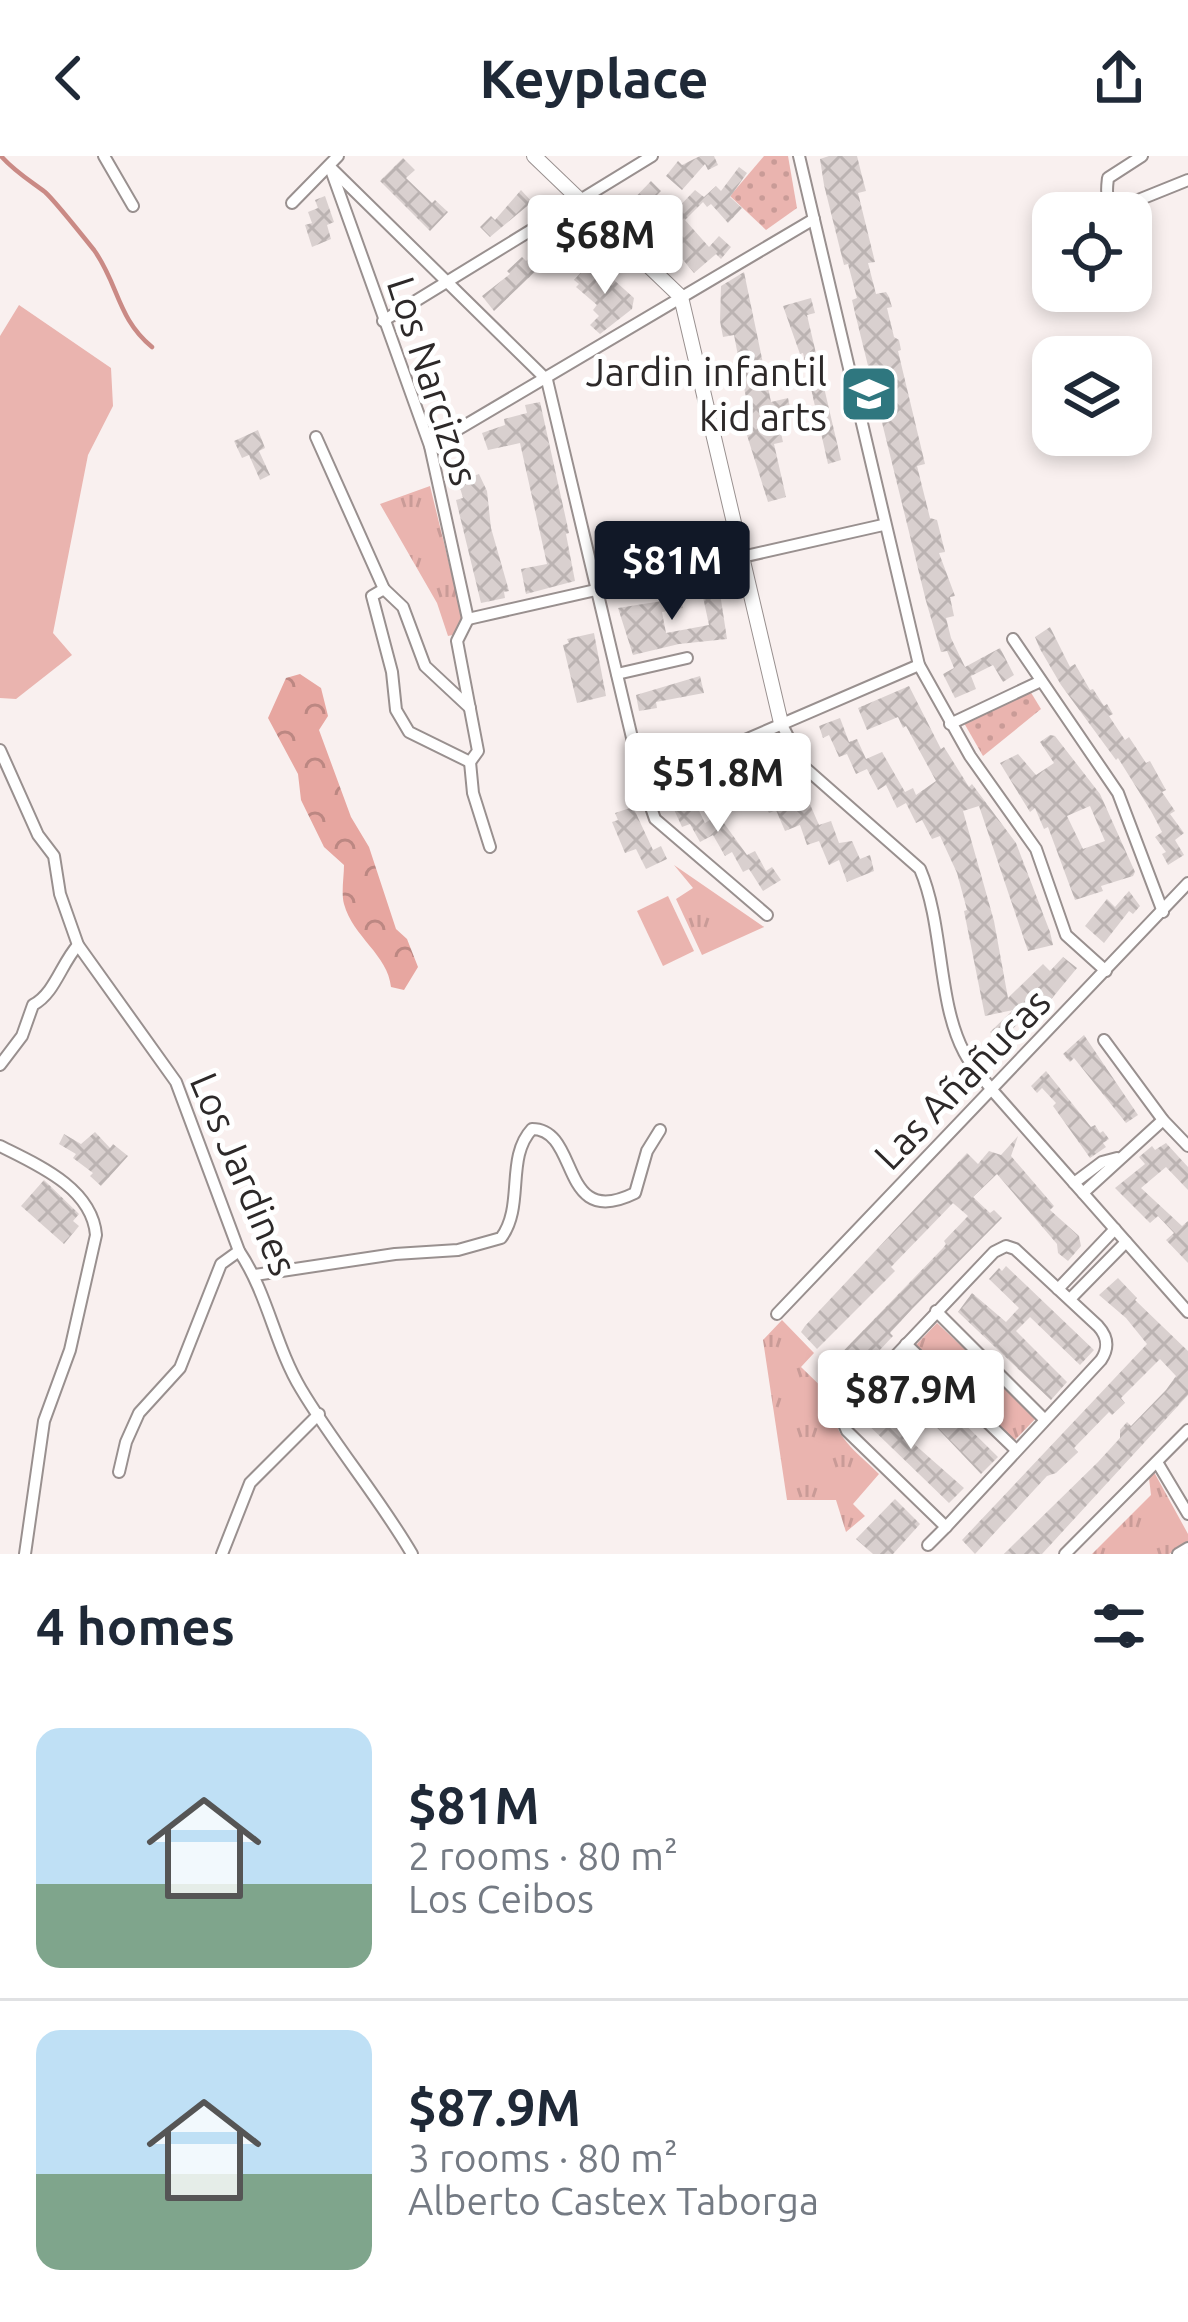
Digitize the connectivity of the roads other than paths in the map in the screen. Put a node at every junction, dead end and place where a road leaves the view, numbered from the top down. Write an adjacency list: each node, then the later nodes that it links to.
1 (104, 156): 10 (street)
2 (534, 156): 8 (street)
3 (652, 156): 8 (street)
4 (799, 156): 11 (street)
5 (1142, 156): 7 (street)
6 (334, 161): 9 (street); 12 (street); 14 (street, Los Narcizos)
7 (1188, 180)
8 (580, 200): 12 (street); 13 (street)
9 (292, 203)
10 (134, 206)
11 (814, 219): 13 (street); 18 (street)
12 (447, 281): 14 (street); 15 (street)
13 (681, 298): 15 (street); 19 (street)
14 (383, 321): 17 (street, Los Narcizos)
15 (547, 380): 17 (street); 21 (street)
16 (316, 437): 20 (street)
17 (430, 446): 22 (street, Los Narcizos)
18 (884, 525): 19 (street); 25 (street)
19 (743, 557): 21 (street); 29 (street)
20 (384, 589): 28 (street); 32 (street)
21 (596, 590): 22 (street); 26 (street)
22 (469, 619): 28 (street, Los Narcizos)
23 (1013, 638): 27 (street)
24 (687, 658): 26 (street)
25 (919, 665): 29 (street); 30 (street)
26 (617, 674): 33 (street)
27 (1041, 680): 30 (street); 36 (street)
28 (470, 708): 32 (street, Los Narcizos)
29 (781, 723): 33 (street); 42 (street)
30 (950, 724): 39 (street)
31 (0, 750): 38 (street, Los Jardines)
32 (470, 762): 34 (street, Los Narcizos)
33 (643, 784): 37 (street)
34 (490, 848)
35 (1188, 883): 36 (street, Las Añañucas)
36 (1162, 912): 39 (street, Las Añañucas)
37 (767, 915)
38 (77, 945): 41 (street); 50 (street, Los Jardines)
39 (1106, 971): 42 (street, Las Añañucas)
40 (1104, 1040): 43 (street)
41 (0, 1065)
42 (992, 1090): 47 (street); 56 (street, Las Añañucas)
43 (1162, 1120): 46 (street); 47 (street)
44 (660, 1130): 51 (street)
45 (0, 1146): 68 (street)
46 (1188, 1146)
47 (1079, 1188): 48 (street)
48 (1115, 1229): 49 (street); 52 (street)
49 (1126, 1242): 53 (street); 55 (street)
50 (239, 1251): 51 (street, Los Jardines); 63 (street)
51 (256, 1276): 58 (street, Los Jardines)
52 (1058, 1289): 53 (street); 54 (street)
53 (1070, 1299): 59 (street)
54 (936, 1311): 57 (street); 59 (street)
55 (1188, 1312)
56 (777, 1314)
57 (906, 1344): 61 (street); 65 (street)
58 (319, 1414): 69 (street); 70 (street, Los Jardines)
59 (1044, 1419): 61 (street)
60 (1185, 1436): 62 (street)
61 (1016, 1450): 65 (street)
62 (1157, 1462): 64 (street); 71 (street)
63 (118, 1472)
64 (1188, 1514)
65 (946, 1527): 66 (street)
66 (928, 1545)
67 (1188, 1548): 72 (street)
68 (25, 1554)
69 (222, 1554)
70 (412, 1554)
71 (1065, 1554)
72 (1178, 1554)

